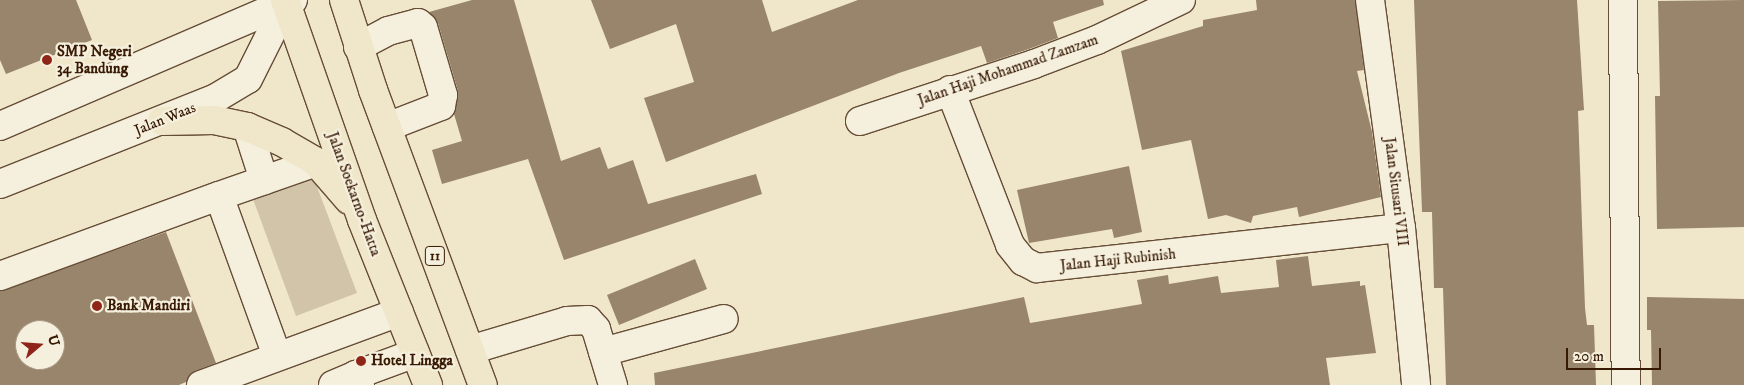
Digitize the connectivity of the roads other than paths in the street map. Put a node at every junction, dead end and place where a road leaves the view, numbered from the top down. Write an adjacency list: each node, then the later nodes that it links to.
1 (344, 0): 6 (highway, 11)
2 (1181, 0): 7 (street, Jalan Haji Mohammad Zamzam)
3 (1370, 0): 18 (street, Jalan Situsari VIII)
4 (1622, 0): 32 (street)
5 (288, 1): 8 (street, Jalan Waas); 10 (street); 17 (highway, Jalan Soekarno-Hatta)
6 (358, 47): 11 (highway, 11); 11 (street)
7 (950, 90): 9 (street, Jalan Haji Mohammad Zamzam); 18 (street, Jalan Haji Rubinish)
8 (162, 121): 12 (highway); 15 (street, Jalan Waas)
9 (860, 121)
10 (0, 126)
11 (387, 126): 22 (highway, 11)
12 (246, 127): 13 (highway); 14 (street)
13 (316, 162): 14 (street); 17 (highway)
14 (264, 180): 16 (street)
15 (0, 184)
16 (219, 196): 19 (street); 25 (street)
17 (362, 220): 20 (highway, Jalan Soekarno-Hatta)
18 (1401, 228): 31 (street, Jalan Situsari VIII)
19 (0, 276)
20 (398, 312): 24 (highway, Jalan Soekarno-Hatta); 25 (street)
21 (724, 319): 23 (street)
22 (470, 350): 23 (street); 29 (highway, 11)
23 (603, 352): 30 (street)
24 (415, 353): 26 (street); 28 (highway, Jalan Soekarno-Hatta)
25 (277, 356): 27 (street)
26 (349, 382)
27 (201, 385)
28 (428, 385)
29 (483, 385)
30 (613, 385)
31 (1416, 385)
32 (1626, 385)

